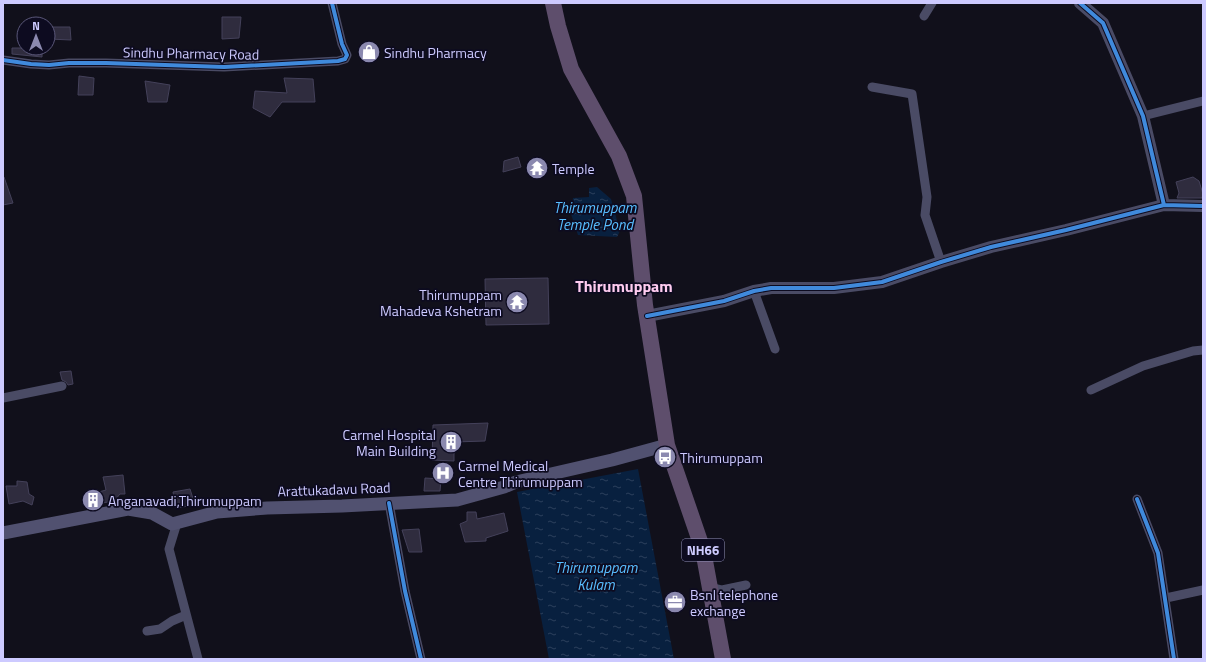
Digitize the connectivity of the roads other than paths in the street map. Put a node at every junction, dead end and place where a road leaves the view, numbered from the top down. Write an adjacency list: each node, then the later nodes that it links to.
1 (332, 3): 6 (street, Sindhu Pharmacy Road)
2 (552, 3): 14 (highway, NH66)
3 (932, 3): 5 (street)
4 (1080, 3): 9 (street)
5 (924, 16)
6 (3, 60)
7 (872, 87): 12 (street)
8 (1203, 101): 9 (street)
9 (1143, 116): 10 (street)
10 (1164, 205): 11 (street); 12 (street)
11 (1203, 206)
12 (941, 262): 13 (street)
13 (754, 291): 14 (street); 15 (street)
14 (647, 316): 20 (highway, NH66)
15 (775, 349)
16 (1203, 350): 18 (street)
17 (62, 386): 19 (street)
18 (1091, 390)
19 (3, 398)
20 (667, 445): 22 (main road, Arattukadavu Road); 26 (highway, NH66)
21 (1137, 499): 28 (street)
22 (390, 503): 23 (main road, Arattukadavu Road); 32 (street)
23 (177, 523): 24 (main road); 29 (street)
24 (3, 533)
25 (746, 585): 26 (street)
26 (710, 587): 33 (highway, NH66)
27 (1203, 590): 28 (street)
28 (1166, 598): 34 (street)
29 (186, 615): 30 (street); 31 (street)
30 (147, 631)
31 (198, 659)
32 (421, 659)
33 (723, 659)
34 (1174, 659)

